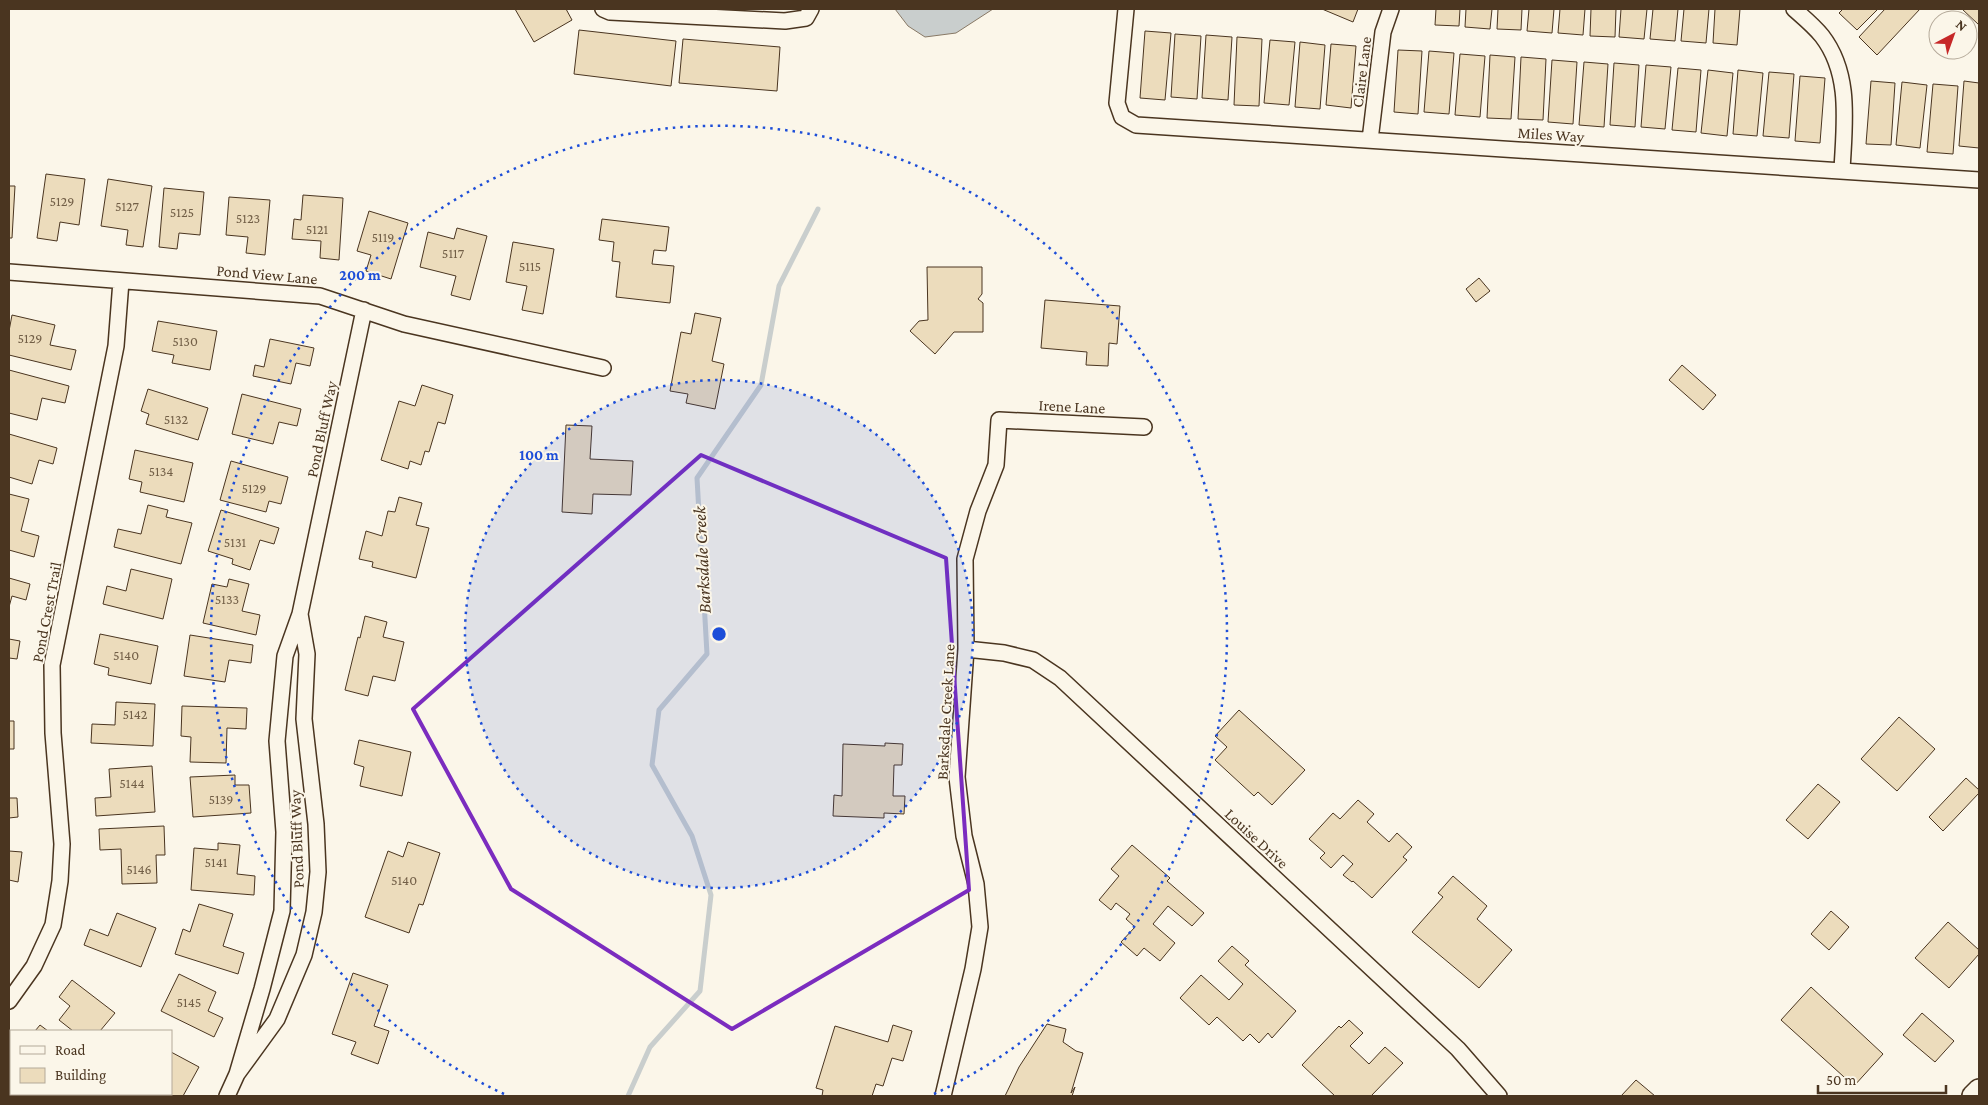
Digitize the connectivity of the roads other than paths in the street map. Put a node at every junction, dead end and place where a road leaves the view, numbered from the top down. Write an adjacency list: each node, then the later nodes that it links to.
1 (604, 9): 5 (street)
2 (1126, 9): 6 (street, Miles Way)
3 (1391, 9): 6 (street, Claire Lane)
4 (1794, 9): 7 (street)
5 (808, 13)
6 (1370, 140): 7 (street, Miles Way)
7 (1842, 171): 8 (street, Miles Way)
8 (1979, 180)
9 (9, 272): 10 (street, Pond View Lane)
10 (121, 281): 11 (street, Pond View Lane); 17 (street, Pond Crest Trail)
11 (364, 310): 12 (street, Pond View Lane); 15 (street, Pond Bluff Way)
12 (604, 368)
13 (999, 420): 14 (street, Irene Lane); 16 (street, Barksdale Creek Lane)
14 (1144, 427)
15 (300, 614): 18 (street, Pond Bluff Way); 18 (street, Pond Bluff Way)
16 (966, 649): 21 (street, Barksdale Creek Lane); 22 (street, Louise Drive)
17 (9, 1002)
18 (237, 1074): 20 (street, Pond Bluff Way)
19 (1979, 1090): 23 (street)
20 (227, 1096)
21 (943, 1096)
22 (1499, 1096)
23 (1973, 1096)

